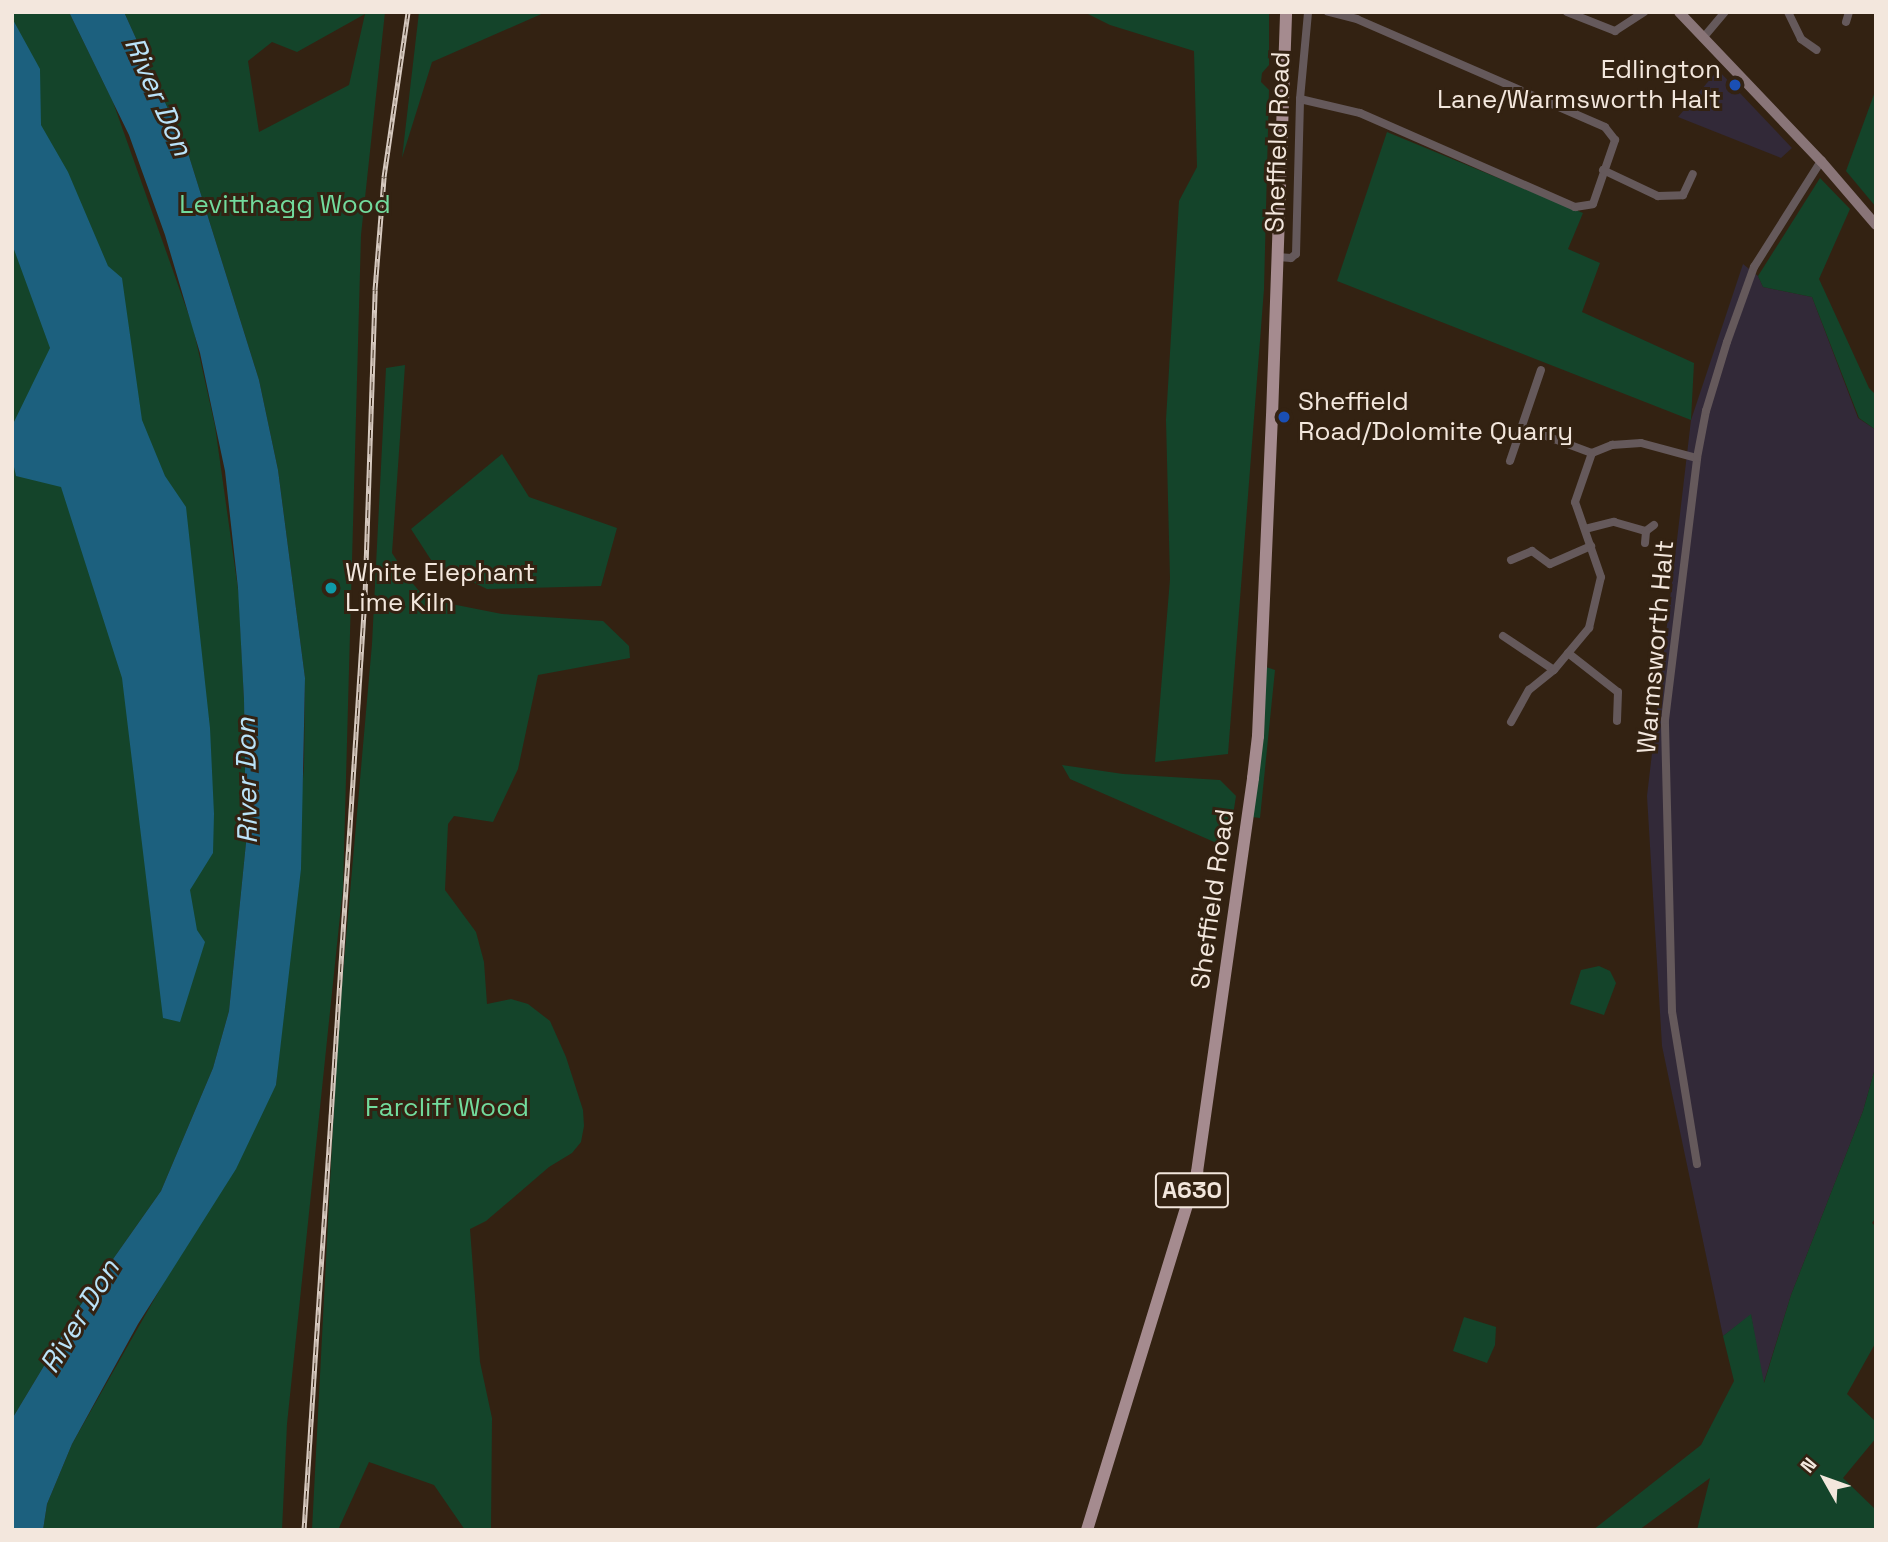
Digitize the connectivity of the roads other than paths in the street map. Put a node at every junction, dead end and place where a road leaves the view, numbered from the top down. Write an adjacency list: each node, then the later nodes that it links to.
1 (1286, 12): 16 (main road, Sheffield Road / A630)
2 (1308, 12): 11 (street, Sheffield Road)
3 (1328, 12): 13 (street)
4 (1567, 12): 5 (street)
5 (1644, 12)
6 (1679, 12): 9 (main road)
7 (1725, 12): 9 (street)
8 (1788, 12): 10 (street)
9 (1703, 38): 12 (main road)
10 (1817, 50)
11 (1300, 99): 13 (street); 16 (street, Sheffield Road)
12 (1821, 161): 15 (main road); 20 (street, Warmsworth Halt)
13 (1603, 170): 14 (street)
14 (1693, 174)
15 (1876, 225)
16 (1278, 257): 34 (main road, Sheffield Road / A630)
17 (1541, 370): 18 (street)
18 (1521, 427): 19 (street); 21 (street)
19 (1592, 453): 20 (street); 23 (street)
20 (1698, 458): 33 (street, Warmsworth Halt)
21 (1510, 461)
22 (1654, 525): 24 (street)
23 (1585, 529): 24 (street); 26 (street)
24 (1646, 531): 25 (street)
25 (1644, 544)
26 (1591, 546): 27 (street); 29 (street)
27 (1511, 560)
28 (1503, 636): 30 (street)
29 (1568, 653): 30 (street); 31 (street)
30 (1554, 670): 32 (street)
31 (1617, 721)
32 (1511, 722)
33 (1697, 1164)
34 (1087, 1530)

